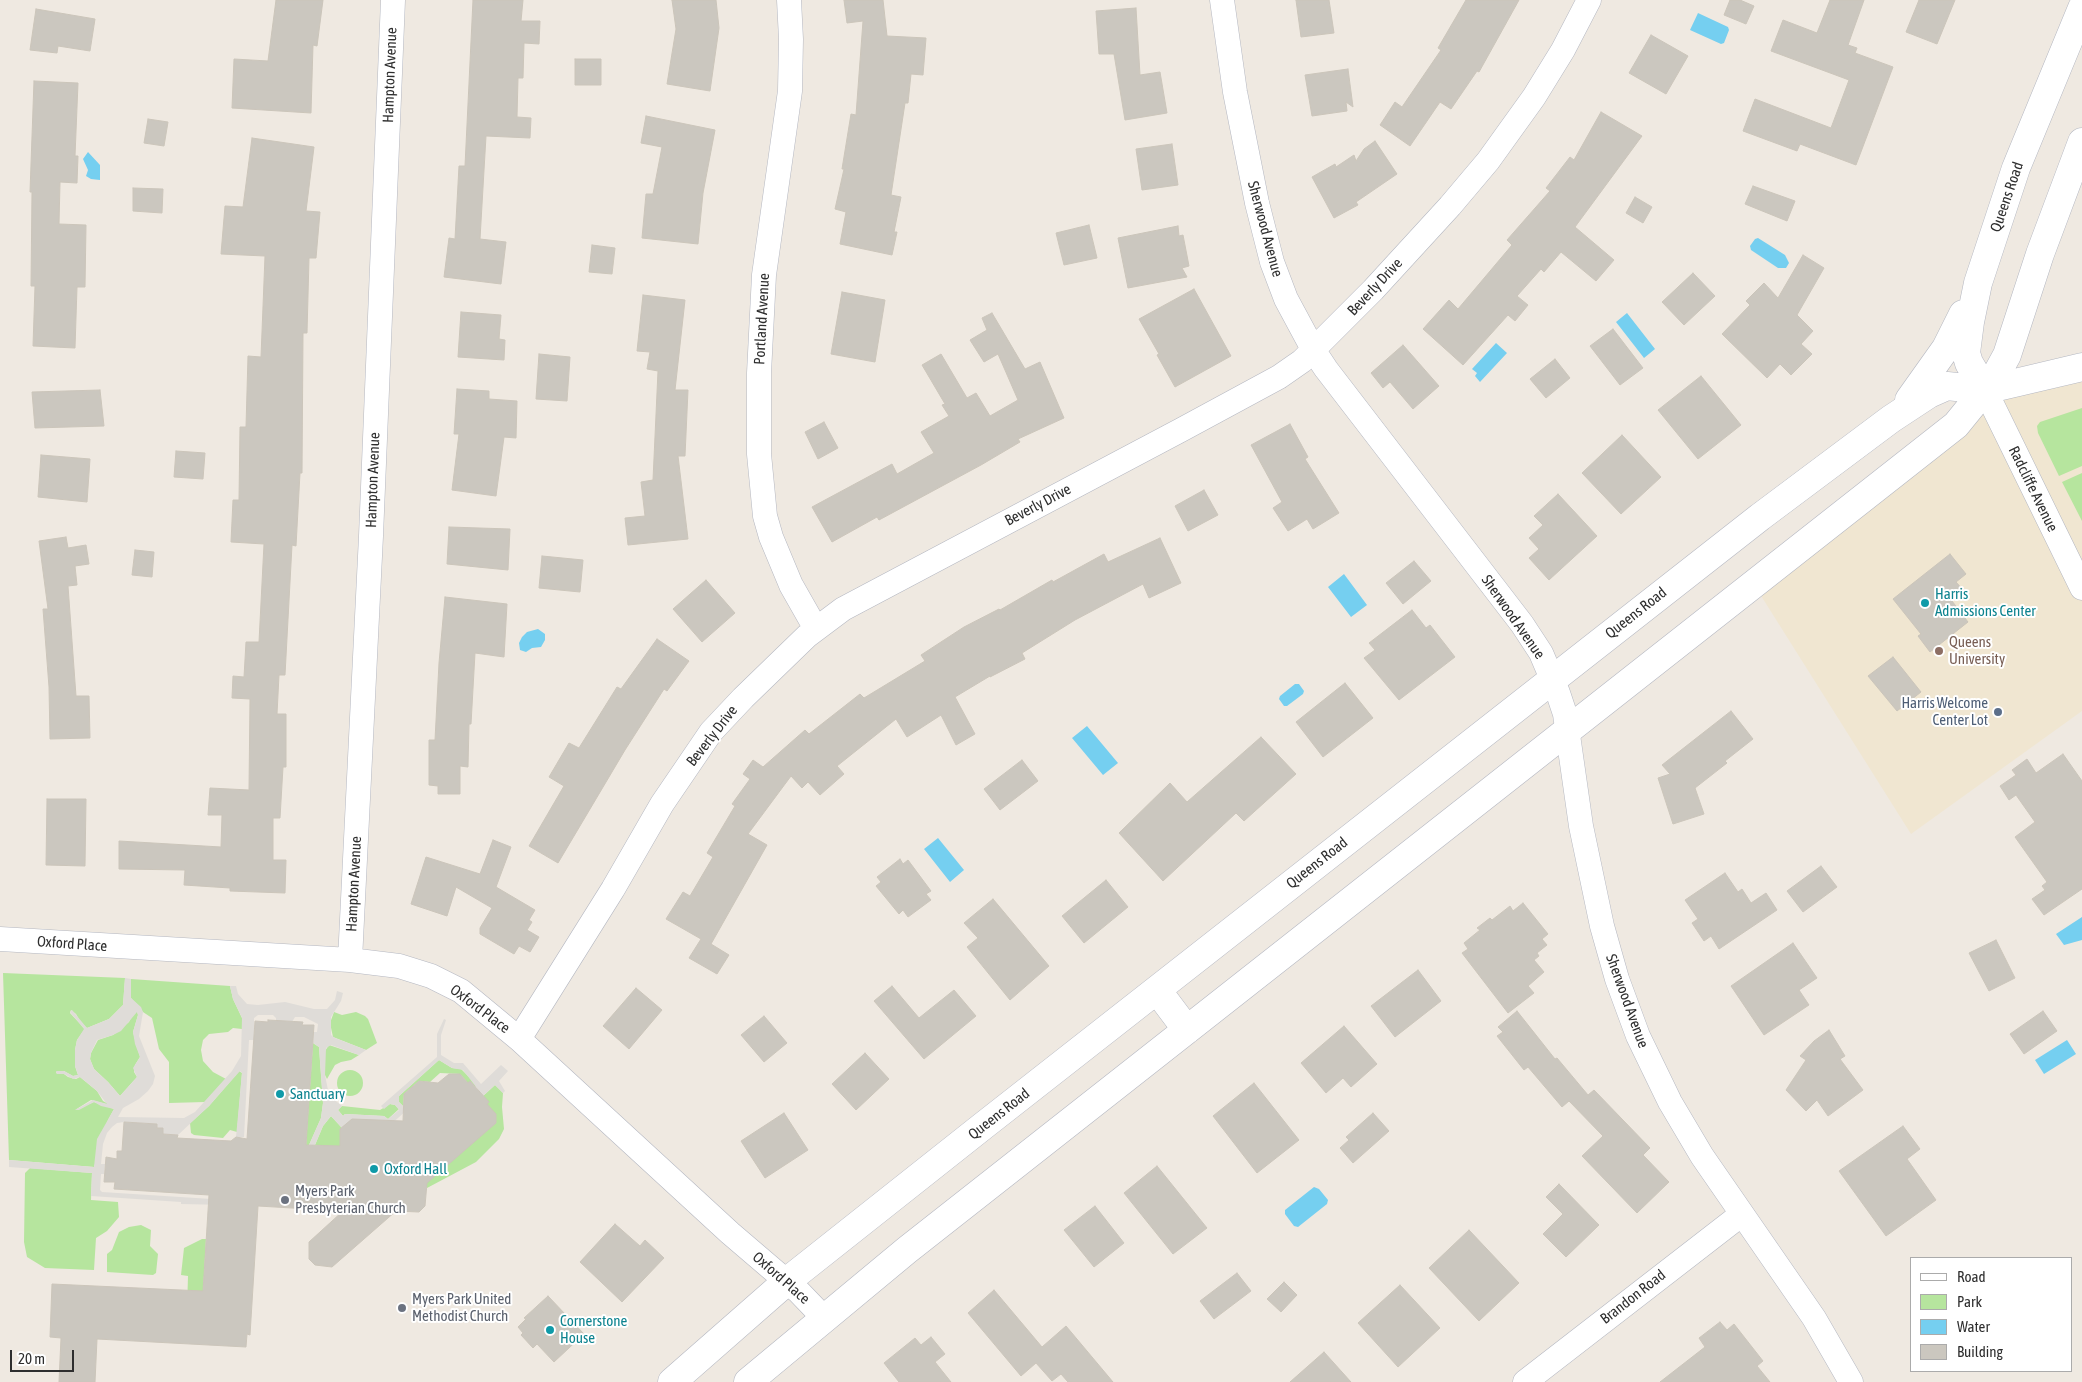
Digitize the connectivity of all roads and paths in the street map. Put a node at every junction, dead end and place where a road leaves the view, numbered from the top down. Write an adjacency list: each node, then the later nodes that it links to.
1 (393, 0): 17 (street, Hampton Avenue)
2 (789, 0): 13 (street, Portland Avenue)
3 (1222, 0): 8 (street, Sherwood Avenue)
4 (1589, 0): 8 (street, Beverly Drive)
5 (2082, 8): 7 (street, Queens Road)
6 (2082, 142): 10 (street)
7 (1978, 283): 10 (street, Queens Road); 11 (street)
8 (1314, 351): 13 (street, Beverly Drive); 14 (street, Sherwood Avenue)
9 (2082, 367): 10 (street)
10 (1985, 390): 11 (street, Queens Road); 12 (street, Radcliffe Avenue); 15 (street)
11 (1891, 419): 14 (street, Queens Road)
12 (2082, 588)
13 (816, 629): 20 (street, Beverly Drive)
14 (1552, 678): 15 (street, Sherwood Avenue); 18 (street, Queens Road)
15 (1568, 730): 19 (street); 21 (street, Sherwood Avenue)
16 (0, 939): 17 (street, Oxford Place)
17 (350, 960): 20 (street, Oxford Place)
18 (1156, 990): 19 (street); 22 (street, Queens Road)
19 (1187, 1030): 23 (street)
20 (519, 1039): 22 (street, Oxford Place)
21 (1742, 1214): 26 (street, Brandon Road); 27 (street, Sherwood Avenue)
22 (786, 1282): 23 (street, Oxford Place); 24 (street, Queens Road)
23 (824, 1317): 25 (street)
24 (672, 1382)
25 (748, 1382)
26 (1525, 1382)
27 (1850, 1382)

